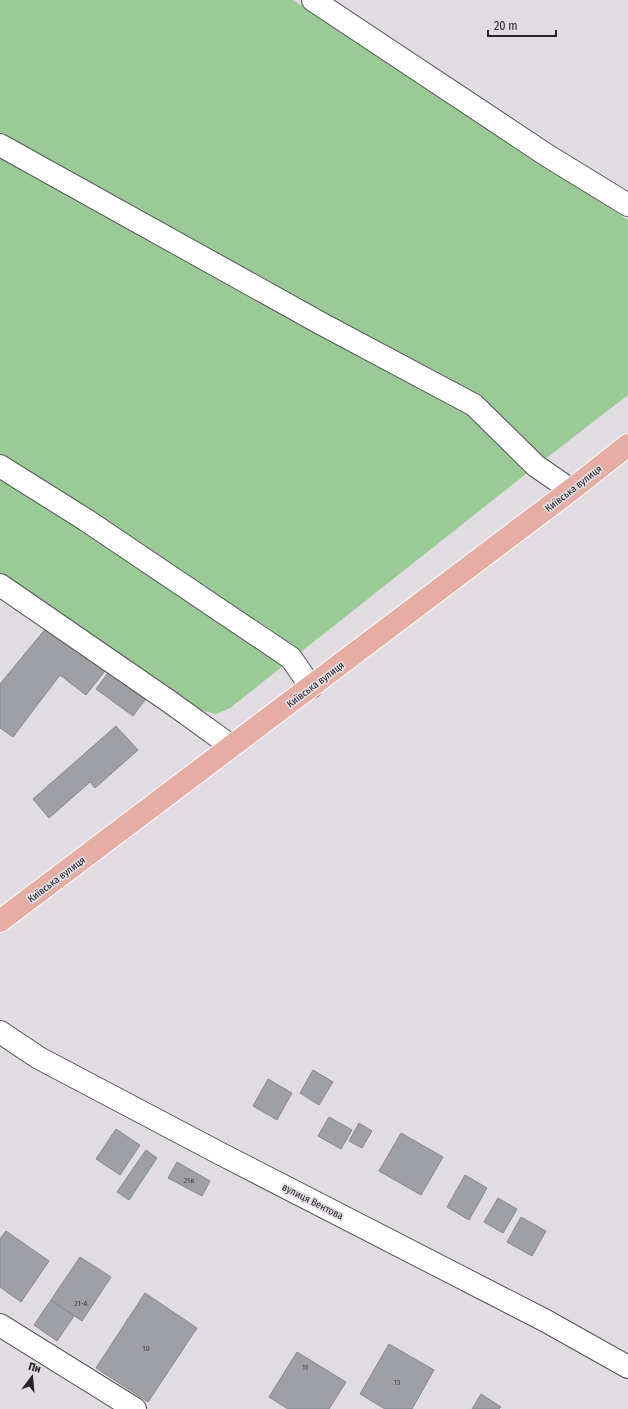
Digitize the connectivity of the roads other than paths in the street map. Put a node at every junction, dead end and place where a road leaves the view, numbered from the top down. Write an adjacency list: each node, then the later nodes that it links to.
1 (312, 0): 3 (street)
2 (0, 145): 6 (street)
3 (628, 206)
4 (628, 445): 6 (main road, Київська вулиця)
5 (0, 466): 8 (street)
6 (571, 490): 8 (main road, Київська вулиця)
7 (0, 585): 9 (street)
8 (311, 687): 9 (main road, Київська вулиця)
9 (231, 746): 10 (main road, Київська вулиця)
10 (0, 921)
11 (0, 1032): 13 (street, вулиця Вентова)
12 (0, 1325): 14 (street)
13 (628, 1367)
14 (135, 1409)

